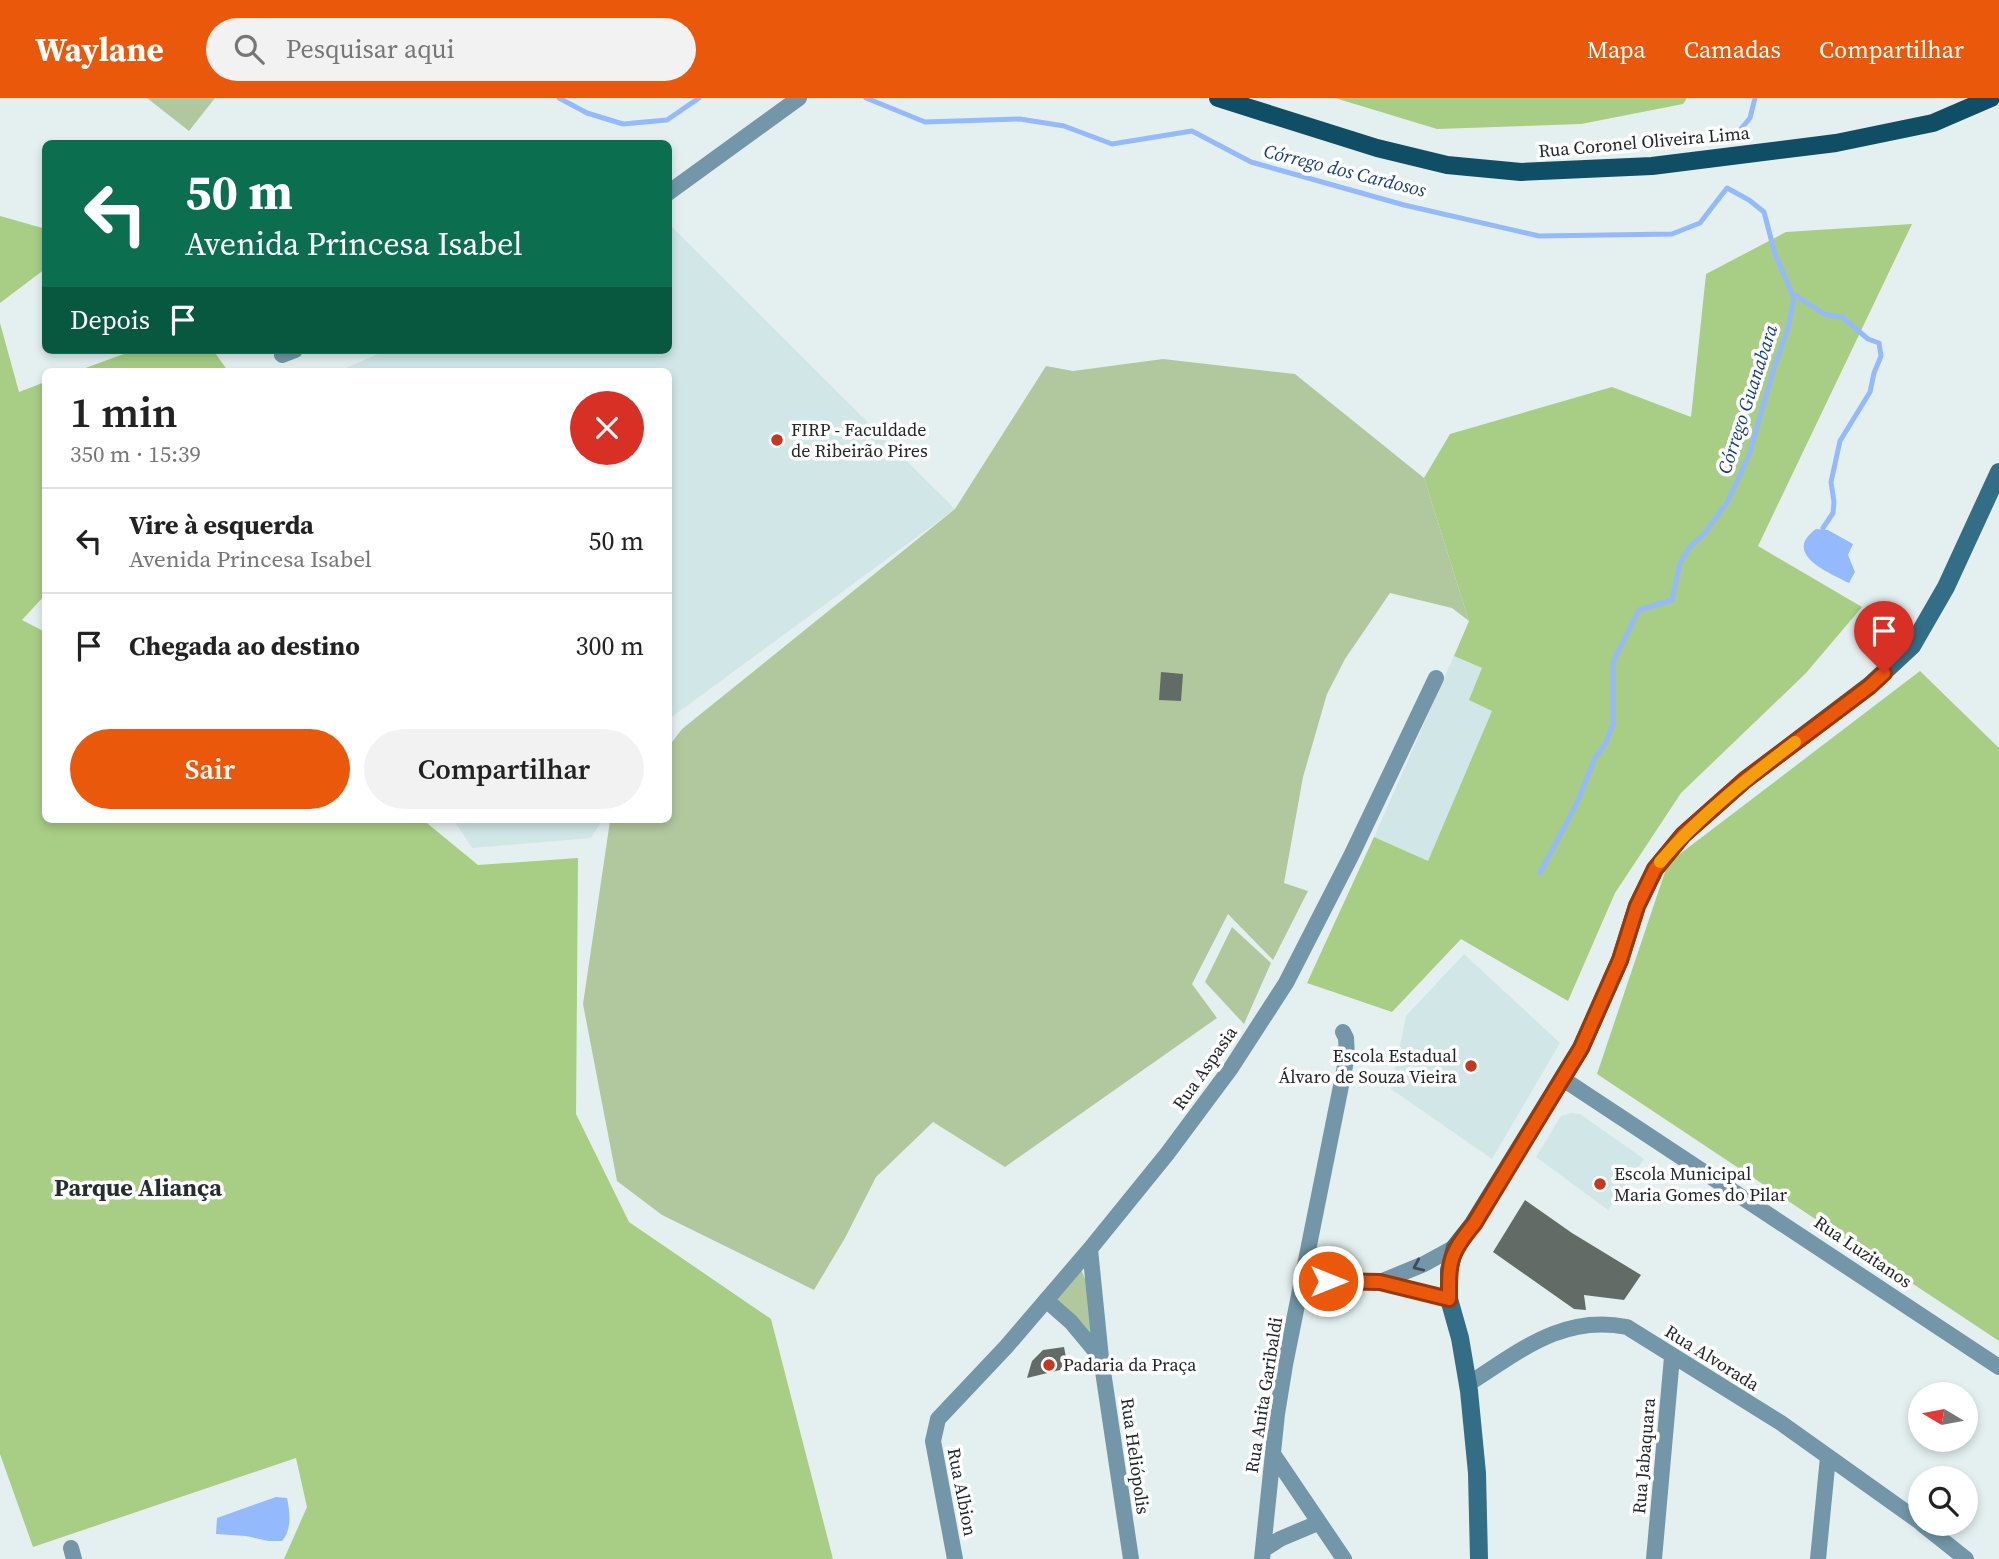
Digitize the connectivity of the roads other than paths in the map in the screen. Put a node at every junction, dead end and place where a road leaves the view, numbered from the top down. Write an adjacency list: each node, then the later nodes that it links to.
1 (799, 98): 4 (street)
2 (1218, 98): 3 (main road, Rua Coronel Oliveira Lima)
3 (1991, 98)
4 (672, 190)
5 (1999, 472): 8 (main road)
6 (1436, 678): 10 (street, Rua Aspasia)
7 (1342, 1032): 11 (street, Rua Anita Garibaldi)
8 (1563, 1079): 9 (main road); 17 (street, Rua Luzitanos)
9 (1455, 1247): 12 (street, one-way to 12); 13 (main road)
10 (1090, 1249): 14 (street, Rua Aspasia); 16 (street, Rua Heliópolis)
11 (1303, 1281): 12 (street); 20 (street, Rua Anita Garibaldi)
12 (1380, 1282): 13 (street)
13 (1449, 1299): 18 (main road)
14 (1046, 1300): 16 (street); 19 (street, Rua Aspasia)
15 (1672, 1357): 18 (street, Rua Alvorada); 21 (street, Rua Alvorada); 30 (street, Rua Jabaquara)
16 (1101, 1359): 27 (street, Rua Heliópolis)
17 (1999, 1367)
18 (1468, 1384): 29 (main road)
19 (934, 1432): 26 (street, Rua Albion)
20 (1273, 1454): 23 (street); 25 (street, Rua Anita Garibaldi)
21 (1828, 1457): 22 (street, Rua Alvorada); 31 (street)
22 (1908, 1514)
23 (1318, 1523): 25 (street); 28 (street)
24 (1937, 1536): 32 (street, Rua Alvorada)
25 (1263, 1555)
26 (955, 1559)
27 (1131, 1559)
28 (1344, 1559)
29 (1479, 1559)
30 (1654, 1559)
31 (1818, 1559)
32 (1966, 1559)

